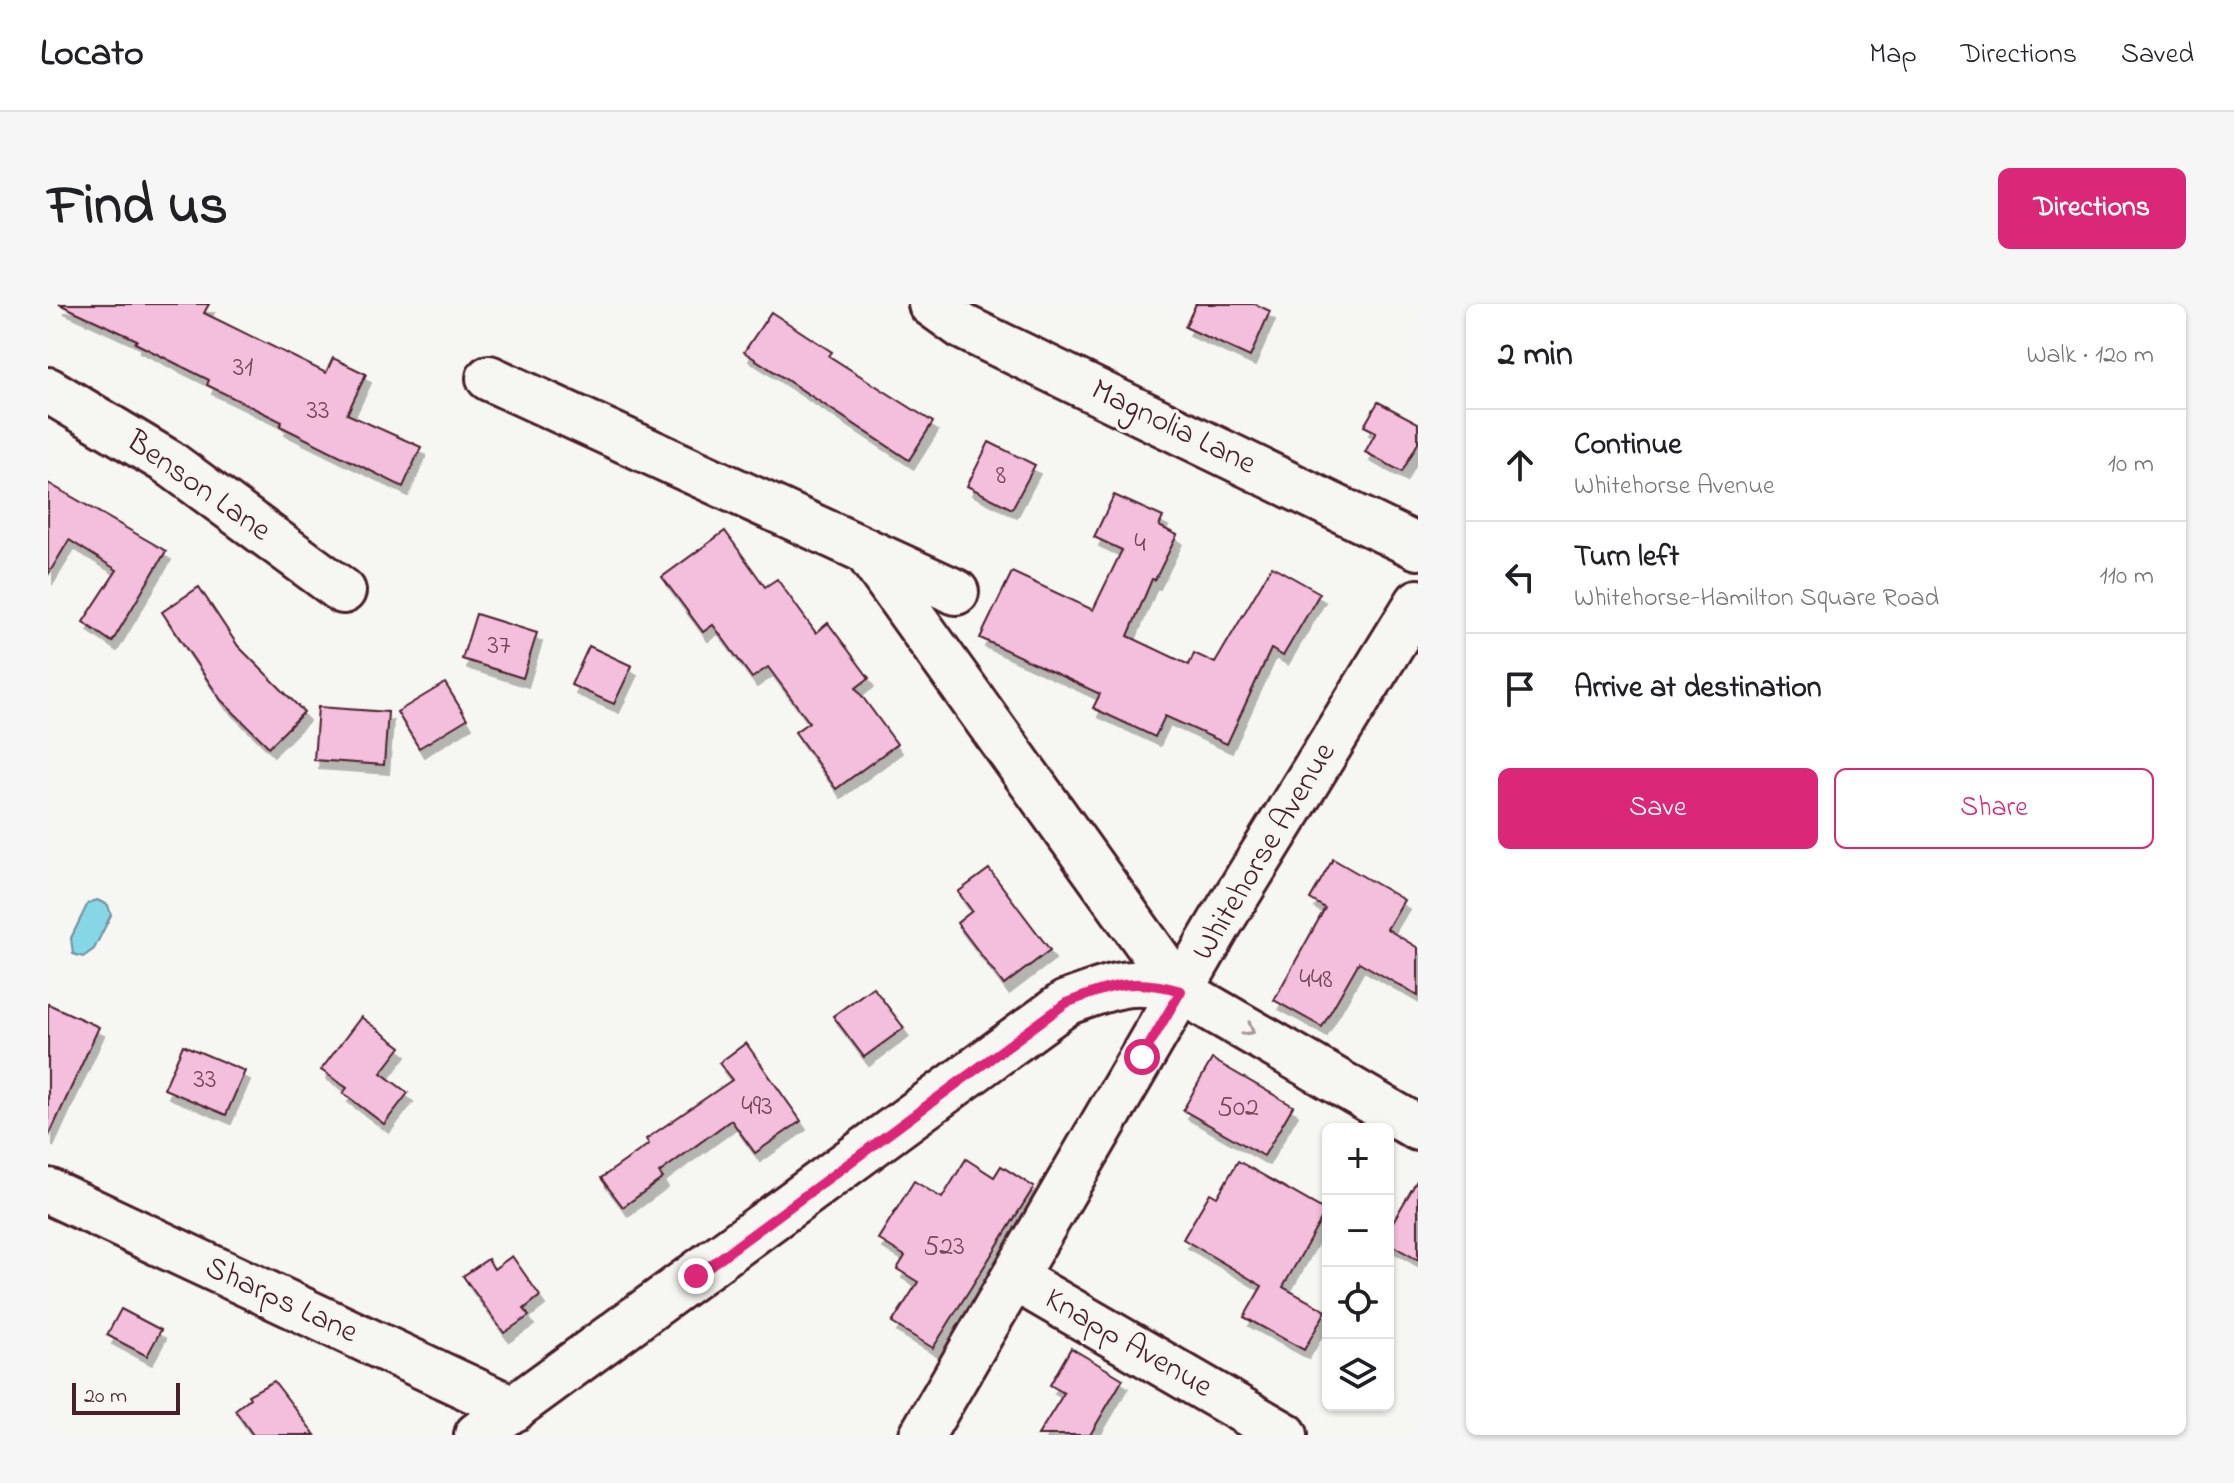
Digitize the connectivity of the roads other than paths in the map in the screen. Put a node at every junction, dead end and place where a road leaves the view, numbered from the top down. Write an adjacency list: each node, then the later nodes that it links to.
1 (931, 304): 4 (street, Magnolia Lane)
2 (489, 378): 5 (street)
3 (48, 390): 6 (street, Benson Lane)
4 (1418, 547)
5 (866, 551): 7 (street); 9 (street)
6 (343, 591)
7 (956, 592)
8 (1418, 602): 9 (street, Whitehorse Avenue)
9 (1181, 991): 10 (street, one-way to 10); 12 (street, Whitehorse Avenue); 13 (street)
10 (1418, 1128)
11 (48, 1191): 13 (street, Sharps Lane)
12 (1014, 1278): 15 (street, Whitehorse Avenue); 16 (street, Knapp Avenue)
13 (514, 1409): 14 (street)
14 (477, 1435)
15 (922, 1435)
16 (1285, 1435)

